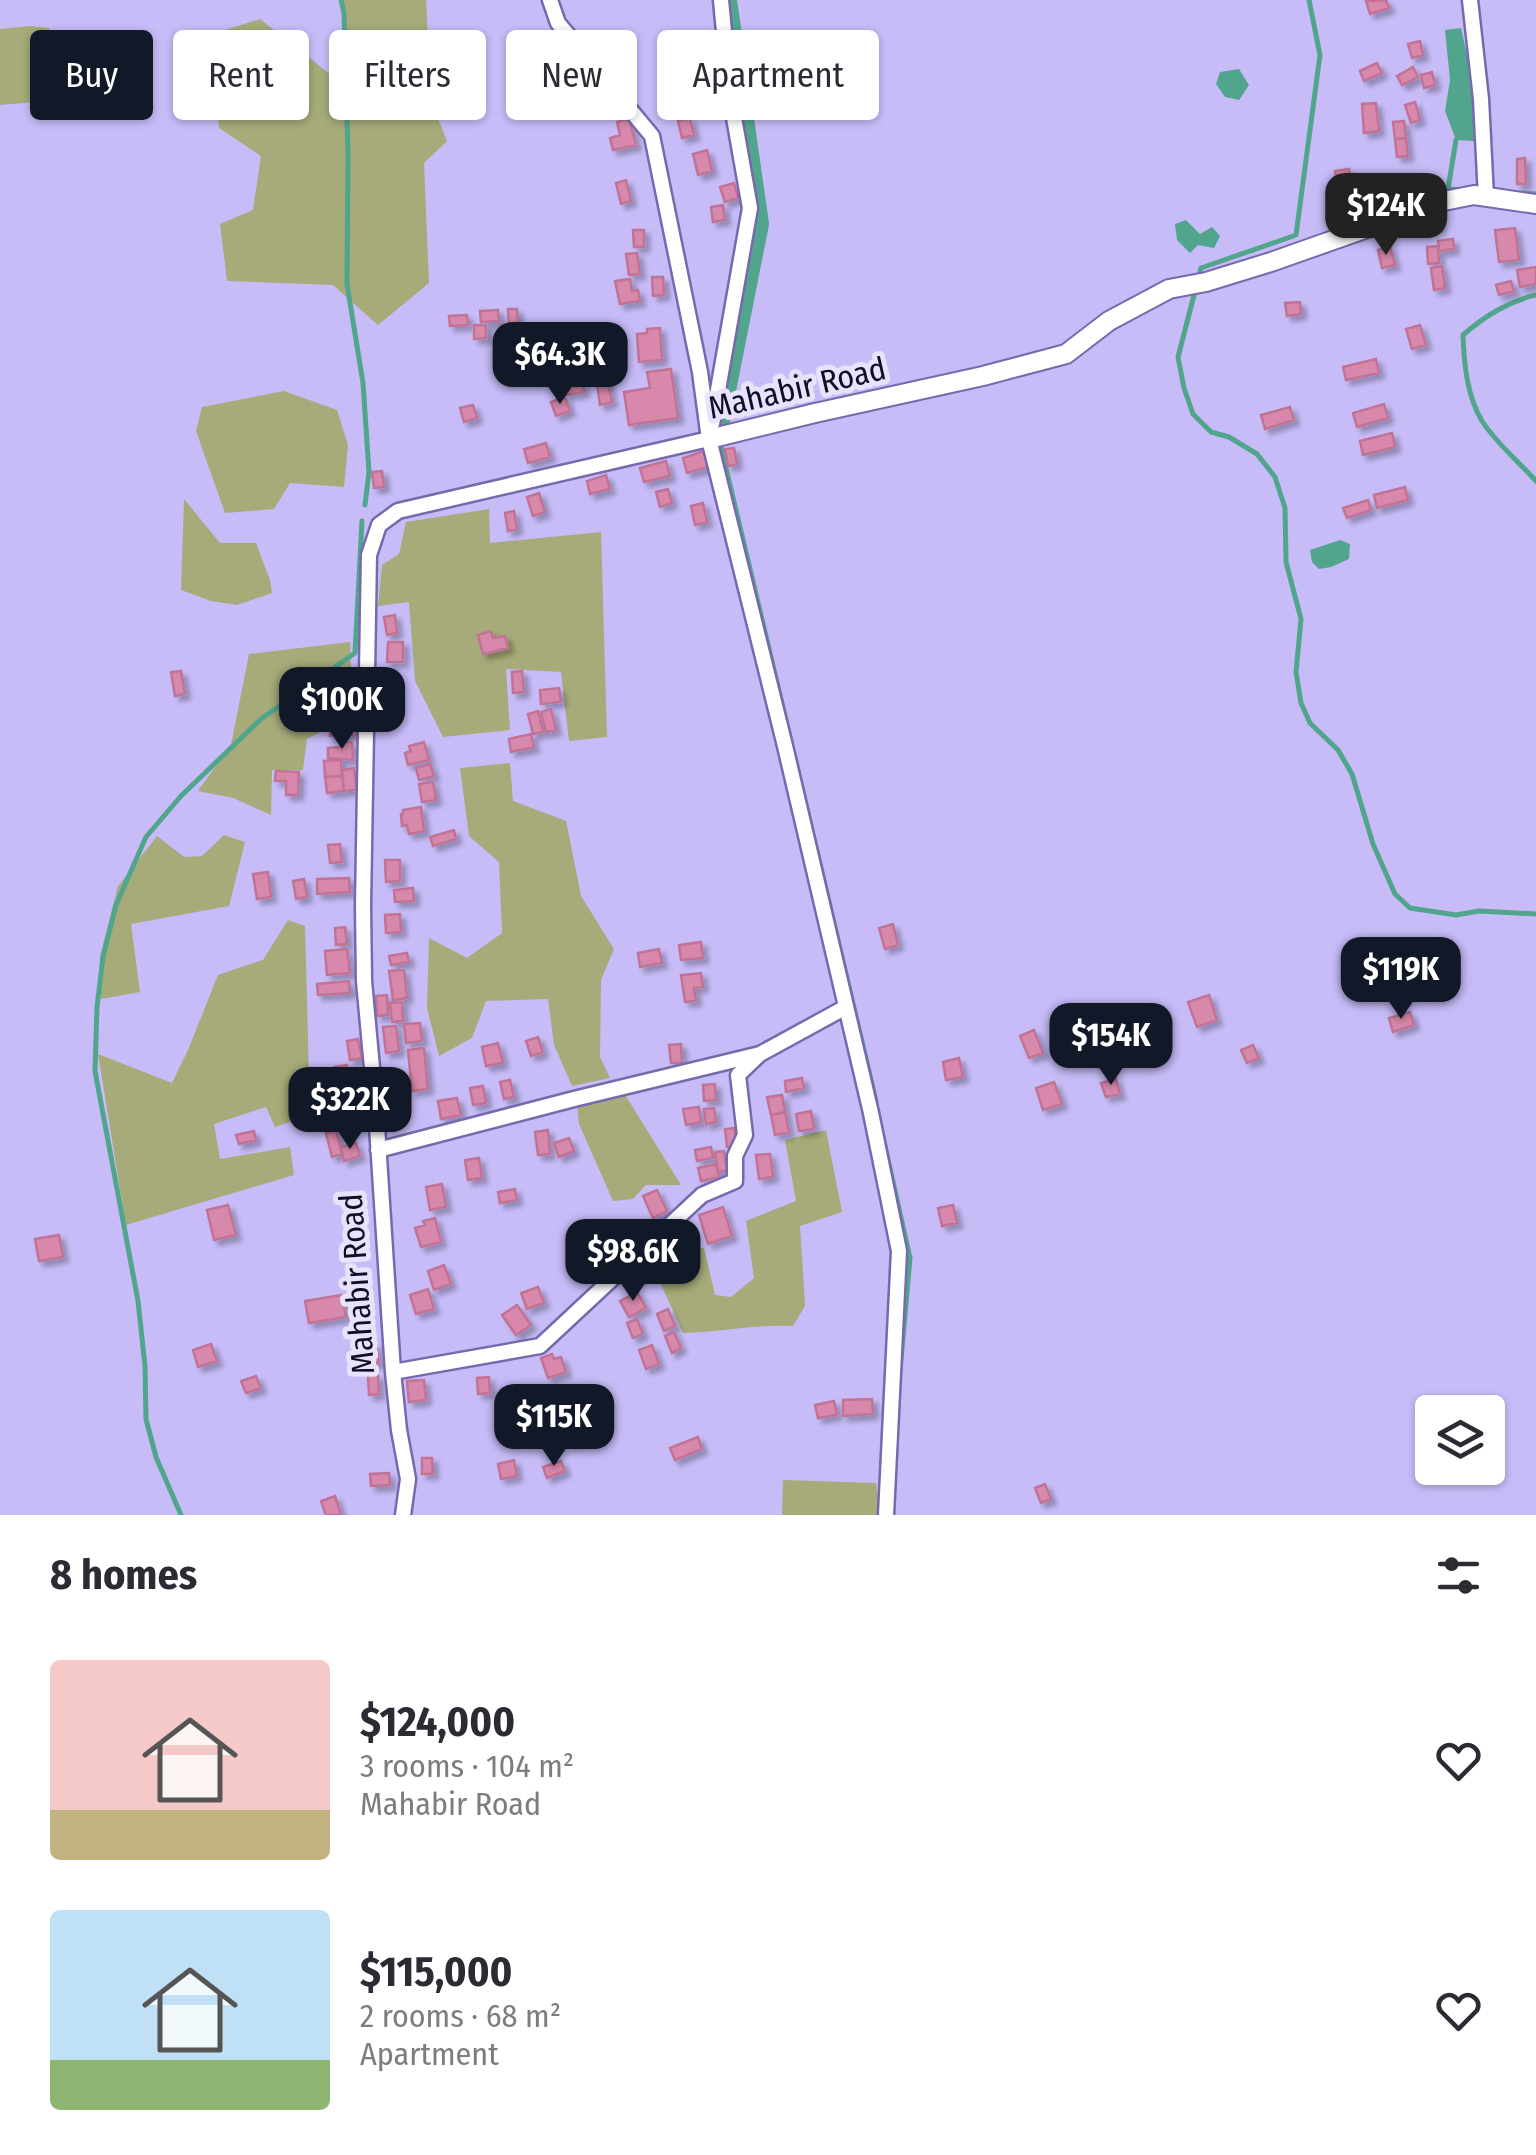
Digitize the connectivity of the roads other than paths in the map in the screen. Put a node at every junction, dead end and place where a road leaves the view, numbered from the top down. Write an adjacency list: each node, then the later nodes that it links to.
1 (550, 0): 6 (street)
2 (721, 0): 6 (street)
3 (1470, 0): 4 (street)
4 (1486, 197): 5 (street, Mahabir Road); 6 (street, Mahabir Road)
5 (1536, 204)
6 (709, 440): 7 (street); 9 (street, Mahabir Road)
7 (846, 1007): 8 (street); 12 (street)
8 (760, 1054): 9 (street); 10 (street)
9 (378, 1150): 10 (street, Mahabir Road)
10 (393, 1372): 11 (street, Mahabir Road)
11 (403, 1515)
12 (886, 1515)

